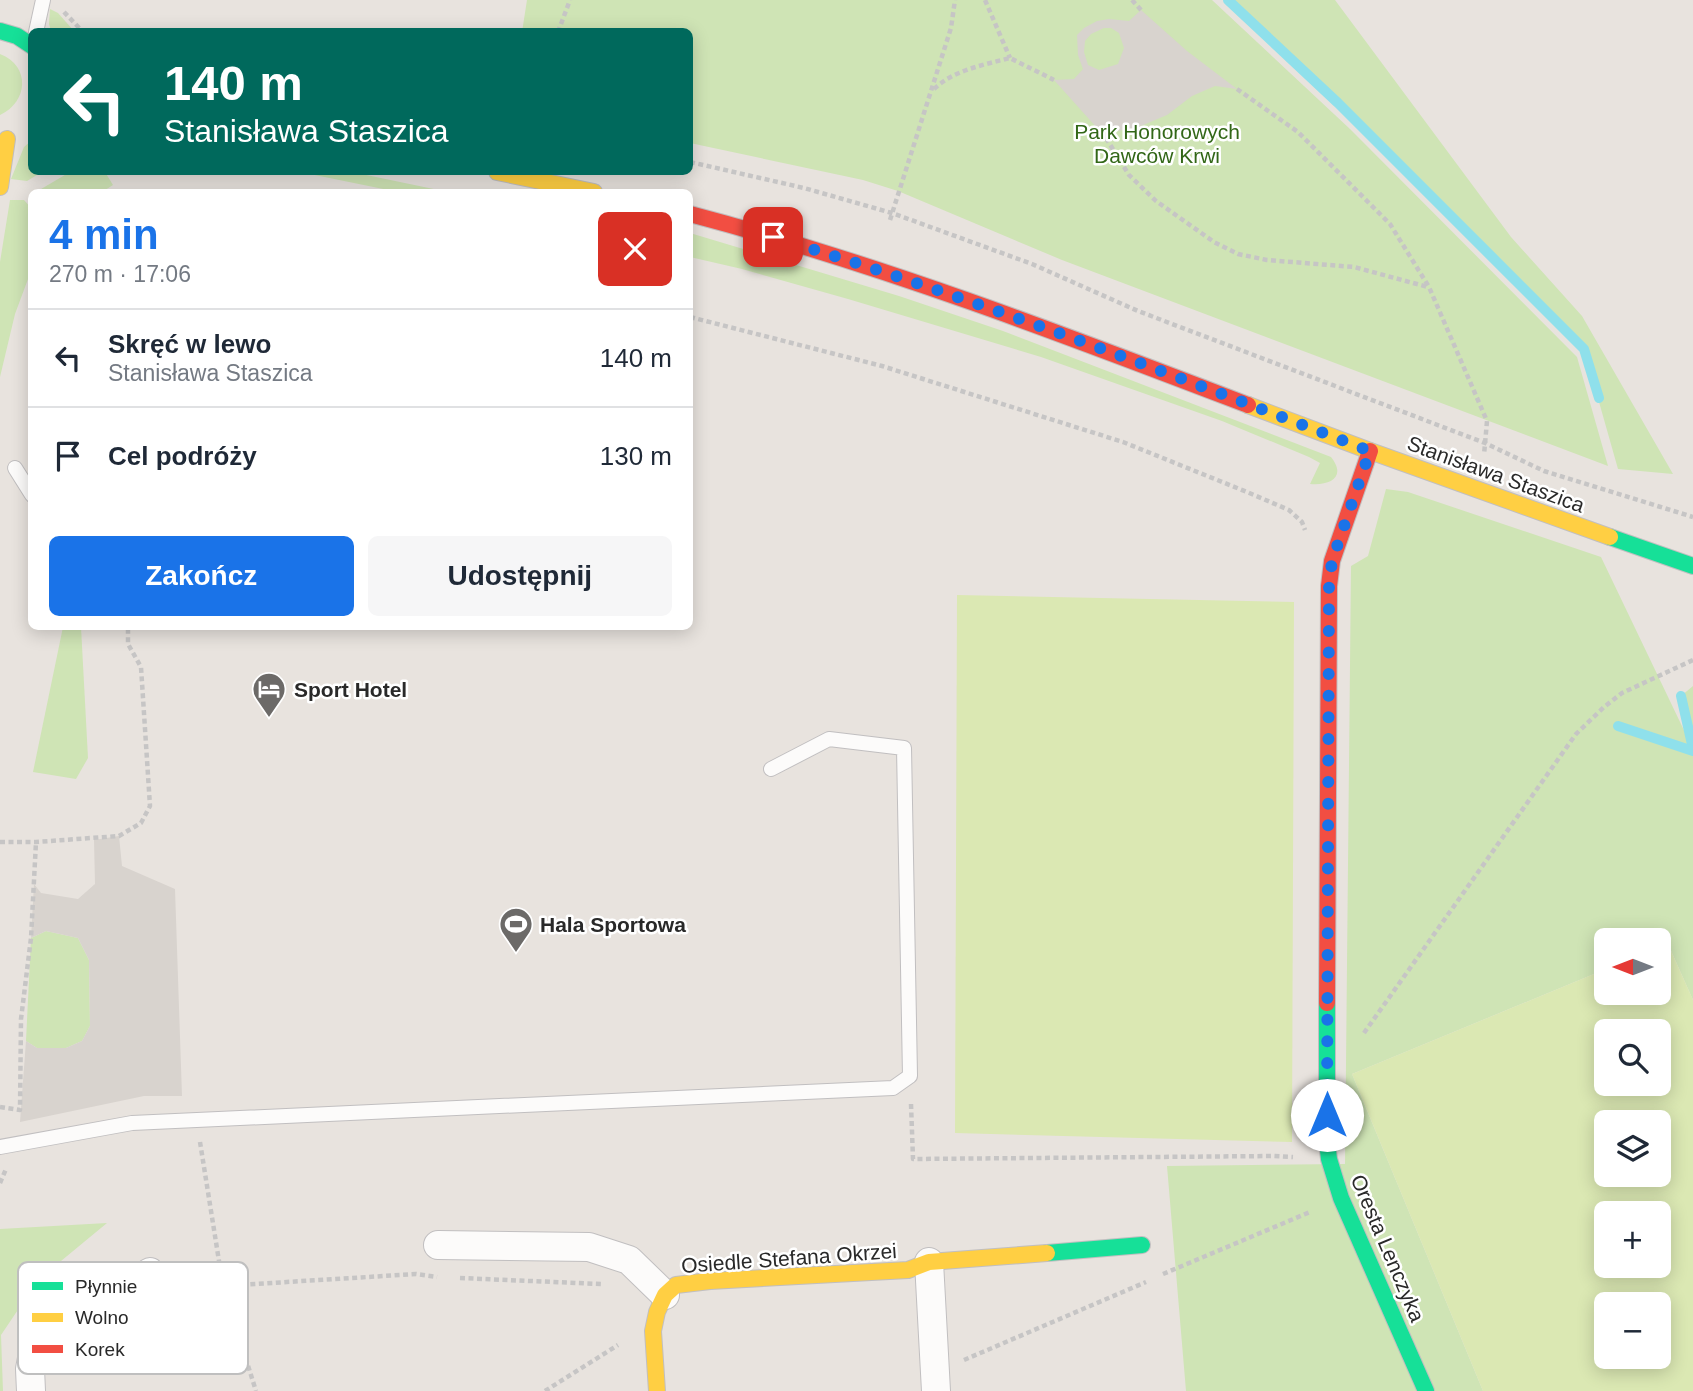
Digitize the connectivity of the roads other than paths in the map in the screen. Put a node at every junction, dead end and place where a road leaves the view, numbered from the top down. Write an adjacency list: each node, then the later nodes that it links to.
1 (43, 0): 2 (lane)
2 (37, 28)
3 (0, 31): 4 (street)
4 (28, 42)
5 (9, 138): 7 (street)
6 (512, 175): 8 (street)
7 (0, 187)
8 (579, 189)
9 (693, 215): 10 (street, Stanisława Staszica)
10 (1370, 451): 13 (street, Stanisława Staszica); 22 (street, Oresta Lenczyka)
11 (15, 468): 12 (lane)
12 (28, 489)
13 (1693, 566)
14 (772, 769): 15 (lane)
15 (0, 1147)
16 (438, 1245): 19 (street)
17 (1142, 1245): 18 (street, Osiedle Stefana Okrzei)
18 (929, 1262): 19 (street, Osiedle Stefana Okrzei); 20 (street)
19 (665, 1295): 21 (street, Osiedle Stefana Okrzei)
20 (936, 1382)
21 (657, 1391)
22 (1426, 1391)

